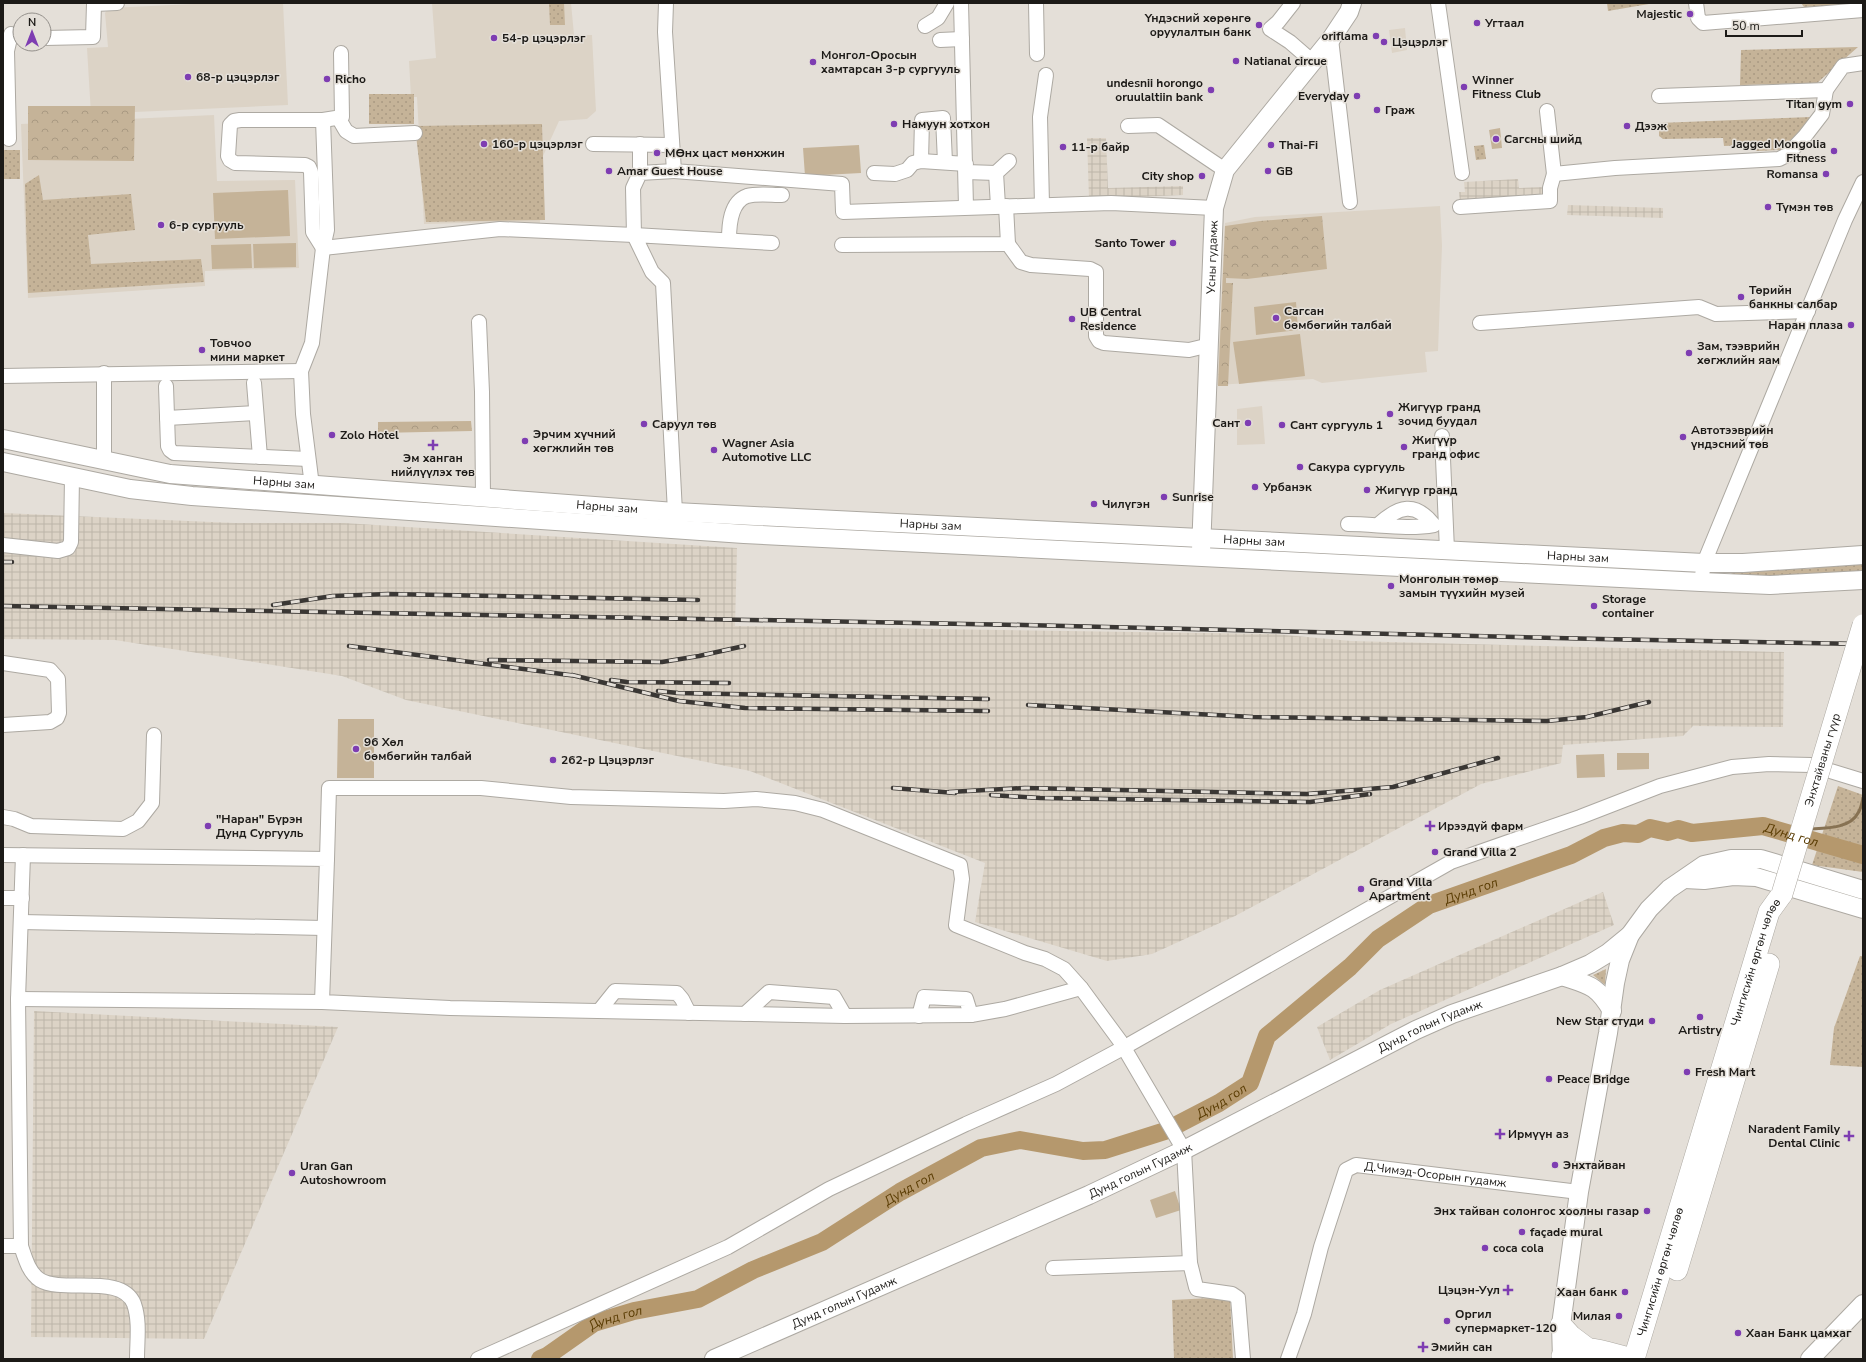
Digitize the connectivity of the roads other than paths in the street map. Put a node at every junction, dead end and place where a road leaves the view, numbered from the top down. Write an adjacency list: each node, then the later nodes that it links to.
1 (117, 3): 10 (street)
2 (666, 3): 33 (street)
3 (947, 3): 12 (street)
4 (960, 3): 15 (street)
5 (1036, 3): 19 (street)
6 (1292, 3): 20 (street)
7 (1352, 3): 16 (main road, Усны гудамж)
8 (1438, 3): 43 (street)
9 (1696, 3): 11 (street)
10 (94, 4): 14 (street)
11 (1863, 10)
12 (925, 26)
13 (11, 34): 30 (street)
14 (52, 38)
15 (962, 39): 17 (street); 37 (street)
16 (1331, 39): 20 (main road, Усны гудамж); 47 (street)
17 (940, 40)
18 (341, 53): 26 (street)
19 (1036, 54)
20 (1313, 62): 38 (main road, Усны гудамж)
21 (1863, 63): 23 (street)
22 (1046, 75): 48 (street)
23 (1826, 90): 24 (street); 44 (street)
24 (1659, 96)
25 (1547, 111): 44 (street)
26 (339, 119): 27 (street); 29 (street)
27 (323, 120): 58 (street); 58 (street)
28 (1128, 126): 38 (street)
29 (415, 133)
30 (9, 139)
31 (593, 144): 32 (street)
32 (640, 144): 33 (street); 40 (street)
33 (672, 145): 39 (street)
34 (921, 161): 36 (street); 36 (street); 41 (street)
35 (1008, 161): 42 (street)
36 (945, 162): 37 (street)
37 (966, 168): 42 (street); 50 (street)
38 (1225, 170): 52 (main road, Усны гудамж)
39 (674, 171): 40 (street); 50 (street)
40 (640, 173): 53 (street)
41 (874, 173)
42 (996, 173): 49 (street)
43 (1462, 173)
44 (1554, 174): 51 (street)
45 (1863, 182): 59 (street)
46 (782, 195): 54 (street)
47 (1350, 202)
48 (1042, 205): 49 (street); 52 (street)
49 (1002, 206): 50 (street); 56 (street)
50 (966, 207)
51 (1460, 207)
52 (1214, 208): 62 (main road, Усны гудамж)
53 (634, 235): 54 (street); 58 (street); 81 (street)
54 (729, 240): 55 (street)
55 (772, 243)
56 (1008, 244): 57 (street); 62 (street)
57 (842, 245)
58 (323, 248): 63 (street)
59 (1808, 311): 61 (street); 90 (street)
60 (479, 322): 79 (street)
61 (1480, 323)
62 (1210, 345): 87 (main road, Усны гудамж)
63 (301, 371): 64 (street); 73 (street)
64 (104, 373): 65 (street); 74 (street)
65 (3, 376)
66 (254, 383): 68 (street)
67 (166, 386): 69 (street)
68 (256, 413): 69 (street); 72 (street)
69 (167, 418): 72 (street)
70 (1442, 436): 88 (street)
71 (3, 439): 74 (main road, Нарны зам)
72 (260, 457): 73 (street)
73 (308, 459): 77 (street)
74 (104, 461): 77 (main road, Нарны зам)
75 (3, 462): 76 (main road, Нарны зам)
76 (72, 477): 80 (main road, Нарны зам); 86 (street)
77 (312, 486): 78 (main road, Нарны зам)
78 (360, 489): 79 (main road, Нарны зам); 80 (main road)
79 (483, 497): 81 (main road, Нарны зам)
80 (324, 505): 85 (main road, Нарны зам)
81 (675, 512): 82 (main road, Нарны зам)
82 (815, 520): 85 (main road); 87 (main road, Нарны зам)
83 (1348, 524): 84 (street)
84 (1379, 524): 84 (street)
85 (779, 535): 87 (main road, Нарны зам)
86 (3, 545)
87 (1201, 548): 88 (main road, Нарны зам); 92 (main road, Нарны зам)
88 (1447, 550): 90 (main road, Нарны зам)
89 (1863, 555): 90 (main road, Нарны зам)
90 (1704, 564): 92 (street)
91 (1863, 580): 92 (main road, Нарны зам)
92 (1701, 582)
93 (1863, 625): 104 (highway, Энхтайваны гүүр, bridge)
94 (3, 663): 95 (street)
95 (3, 725)
96 (154, 735): 98 (street)
97 (1863, 781): 120 (street)
98 (3, 817)
99 (3, 855): 100 (street)
100 (23, 855): 101 (street); 106 (street)
101 (327, 859): 109 (street); 112 (street)
102 (1685, 879): 103 (main road); 107 (main road); 110 (main road)
103 (1863, 890)
104 (1782, 894): 138 (highway, Чингисийн өргөн чөлөө); 139 (highway, Чингисийн өргөн чөлөө)
105 (3, 898): 106 (street)
106 (22, 898): 108 (street)
107 (1863, 908)
108 (21, 922): 109 (street); 113 (street)
109 (324, 928): 114 (street)
110 (1630, 936): 111 (main road, Дунд голын Гудамж); 116 (main road)
111 (1562, 976): 116 (main road); 121 (main road, Дунд голын Гудамж)
112 (1081, 988): 119 (street); 120 (street)
113 (18, 999): 114 (street); 124 (street)
114 (322, 1002): 115 (street)
115 (599, 1011): 117 (street); 117 (street)
116 (1612, 1011): 122 (main road)
117 (689, 1013): 118 (street)
118 (746, 1014): 119 (street); 119 (street)
119 (845, 1016)
120 (1123, 1048): 121 (street); 134 (street)
121 (1184, 1150): 125 (street); 135 (main road, Дунд голын Гудамж)
122 (1579, 1192): 129 (main road); 137 (street, Д.Чимэд-Осорын гудамж)
123 (3, 1246): 124 (street)
124 (20, 1246): 133 (street)
125 (1190, 1263): 126 (street); 136 (street)
126 (1052, 1268)
127 (1863, 1304): 130 (main road)
128 (1863, 1324): 130 (main road)
129 (1562, 1325): 131 (highway); 132 (main road)
130 (1838, 1330): 140 (main road)
131 (1586, 1348): 132 (highway); 138 (highway)
132 (1562, 1358)
133 (137, 1359)
134 (478, 1359)
135 (714, 1359)
136 (1243, 1359)
137 (1288, 1359)
138 (1634, 1359)
139 (1649, 1359)
140 (1810, 1359)

